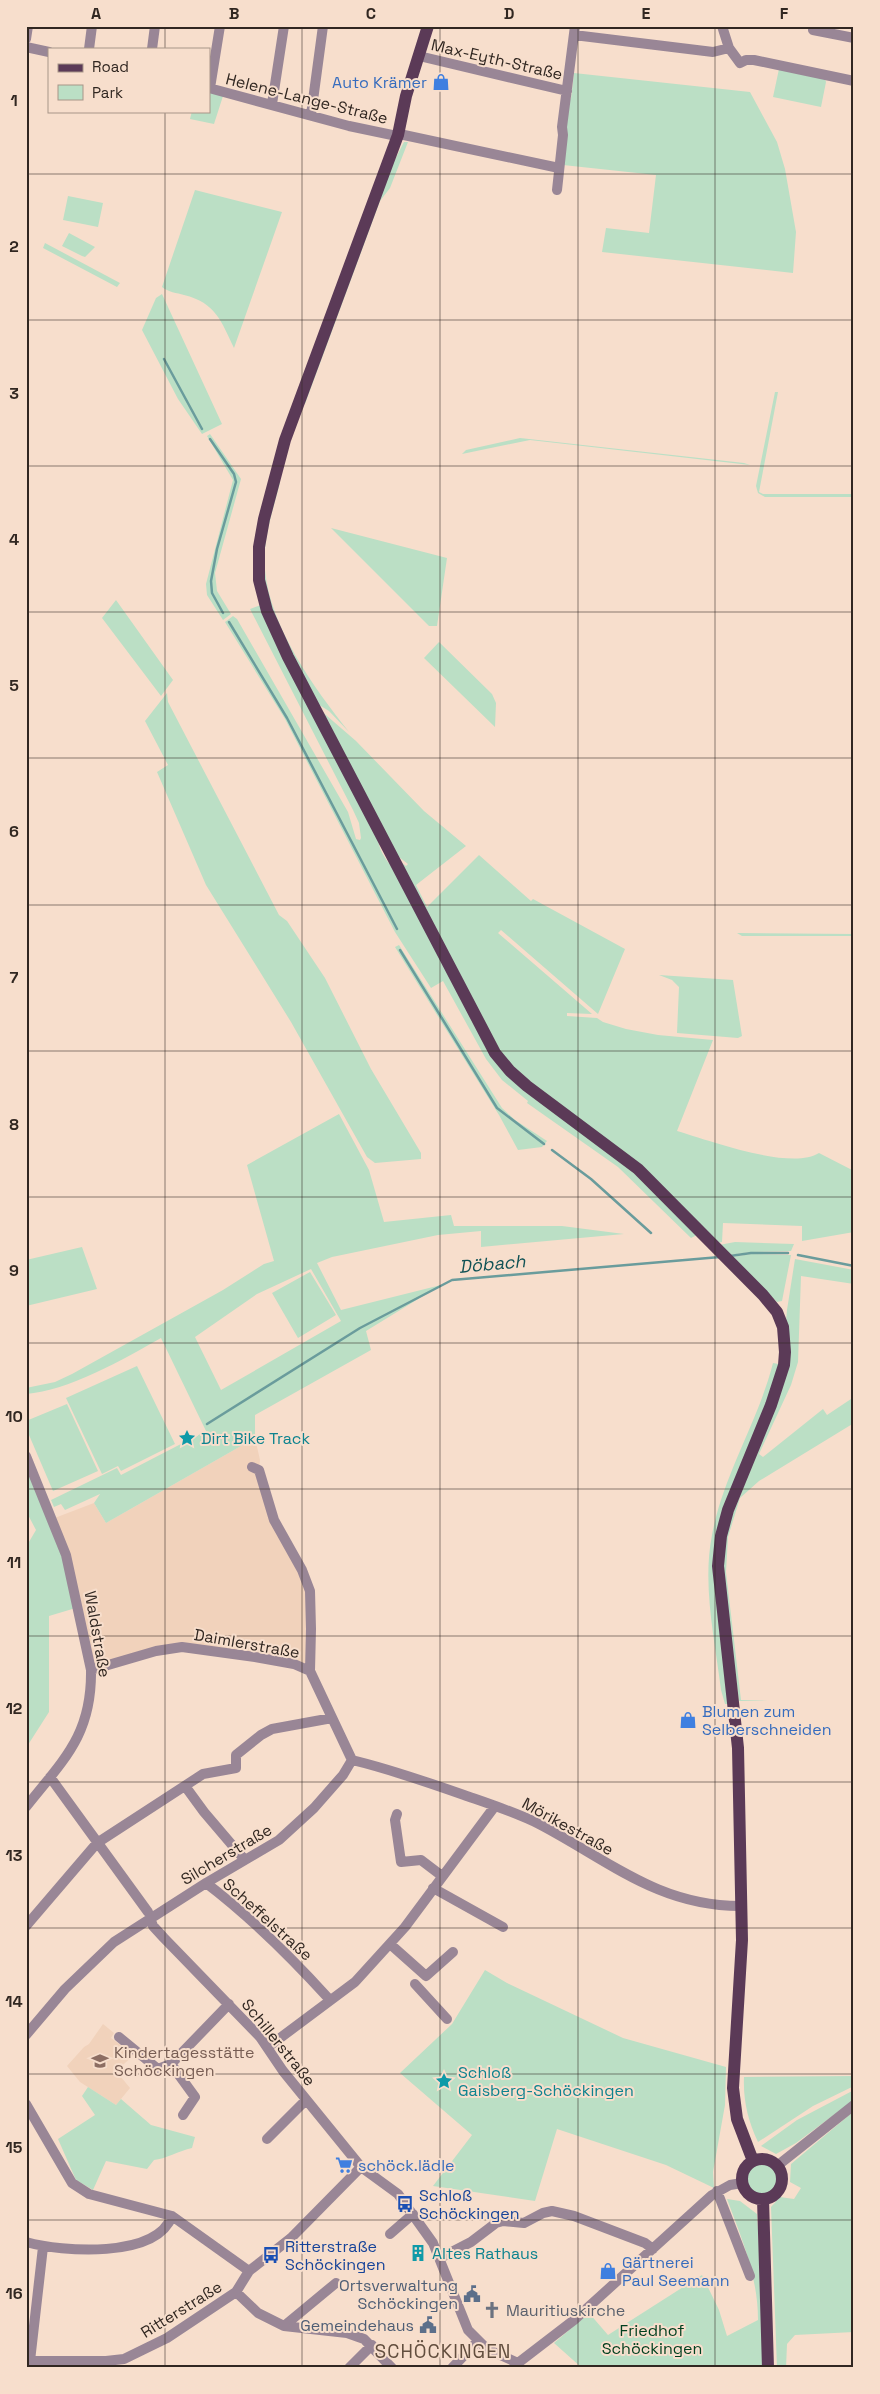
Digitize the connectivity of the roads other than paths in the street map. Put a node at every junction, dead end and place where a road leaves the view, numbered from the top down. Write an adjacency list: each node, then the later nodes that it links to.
1 (28, 26): 12 (street)
2 (92, 26): 14 (street)
3 (156, 26): 15 (street)
4 (220, 26): 20 (street)
5 (284, 26): 23 (street)
6 (323, 26): 24 (street)
7 (428, 26): 18 (main road)
8 (722, 26): 16 (street)
9 (813, 30): 11 (street)
10 (574, 31): 16 (street); 22 (street)
11 (854, 38)
12 (26, 39)
13 (26, 47): 17 (street)
14 (89, 48)
15 (152, 48)
16 (729, 48): 19 (street)
17 (48, 52)
18 (419, 56): 22 (street, Max-Eyth-Straße); 25 (main road)
19 (854, 81)
20 (210, 82)
21 (210, 88): 23 (street, Helene-Lange-Straße)
22 (567, 91): 26 (street)
23 (272, 104): 24 (street, Helene-Lange-Straße)
24 (311, 115): 25 (street, Helene-Lange-Straße)
25 (398, 135): 26 (street, Helene-Lange-Straße); 44 (main road)
26 (560, 168): 27 (street)
27 (557, 190)
28 (26, 1456): 30 (street, Waldstraße)
29 (252, 1467): 31 (street)
30 (91, 1670): 31 (street, Daimlerstraße); 34 (street, Waldstraße)
31 (310, 1671): 32 (street)
32 (332, 1718): 33 (street); 35 (street)
33 (352, 1760): 36 (street, Mörikestraße); 40 (street, Silcherstraße)
34 (50, 1777): 37 (street, Waldstraße); 39 (street, Schillerstraße)
35 (185, 1786): 39 (street); 40 (street)
36 (495, 1806): 41 (street); 44 (street, Mörikestraße)
37 (26, 1807)
38 (397, 1814): 41 (street)
39 (97, 1844): 45 (street, Schillerstraße); 46 (street)
40 (244, 1859): 42 (street, Silcherstraße)
41 (442, 1876): 43 (street)
42 (206, 1883): 45 (street, Silcherstraße); 51 (street, Scheffelstraße)
43 (433, 1888): 47 (street); 48 (street)
44 (740, 1906): 63 (main road)
45 (149, 1915): 52 (street, Schillerstraße); 54 (street, Silcherstraße)
46 (26, 1926)
47 (503, 1928)
48 (390, 1944): 50 (street); 51 (street)
49 (453, 1952): 50 (street)
50 (426, 1976): 53 (street)
51 (330, 2000): 56 (street)
52 (229, 2004): 56 (street, Schillerstraße); 57 (street)
53 (447, 2019)
54 (26, 2035)
55 (119, 2037): 57 (street)
56 (268, 2047): 58 (street, Schillerstraße)
57 (171, 2064): 61 (street)
58 (306, 2100): 62 (street); 65 (street, Schillerstraße)
59 (26, 2104): 70 (street)
60 (854, 2105): 64 (street)
61 (182, 2115)
62 (267, 2139)
63 (753, 2161): 64 (main road); 66 (main road)
64 (777, 2166): 68 (main road)
65 (361, 2167): 69 (street, Schillerstraße); 76 (street, Ritterstraße)
66 (742, 2183): 67 (street); 68 (main road)
67 (718, 2191): 74 (street); 77 (street)
68 (762, 2199): 89 (main road)
69 (414, 2214): 71 (street); 75 (street, Schillerstraße)
70 (172, 2216): 73 (street); 76 (street)
71 (390, 2234)
72 (26, 2242): 73 (street)
73 (43, 2246): 83 (street)
74 (653, 2249): 75 (street); 85 (street)
75 (440, 2258): 81 (street, Schillerstraße)
76 (249, 2271): 79 (street, Ritterstraße)
77 (750, 2276)
78 (336, 2283): 80 (street)
79 (236, 2292): 80 (street); 84 (street, Ritterstraße)
80 (284, 2326): 82 (street)
81 (478, 2341): 85 (street); 88 (street)
82 (372, 2345): 86 (street); 87 (street)
83 (28, 2361): 84 (street, Ritterstraße)
84 (124, 2363)
85 (517, 2365)
86 (349, 2368)
87 (392, 2368)
88 (452, 2368)
89 (768, 2368)

